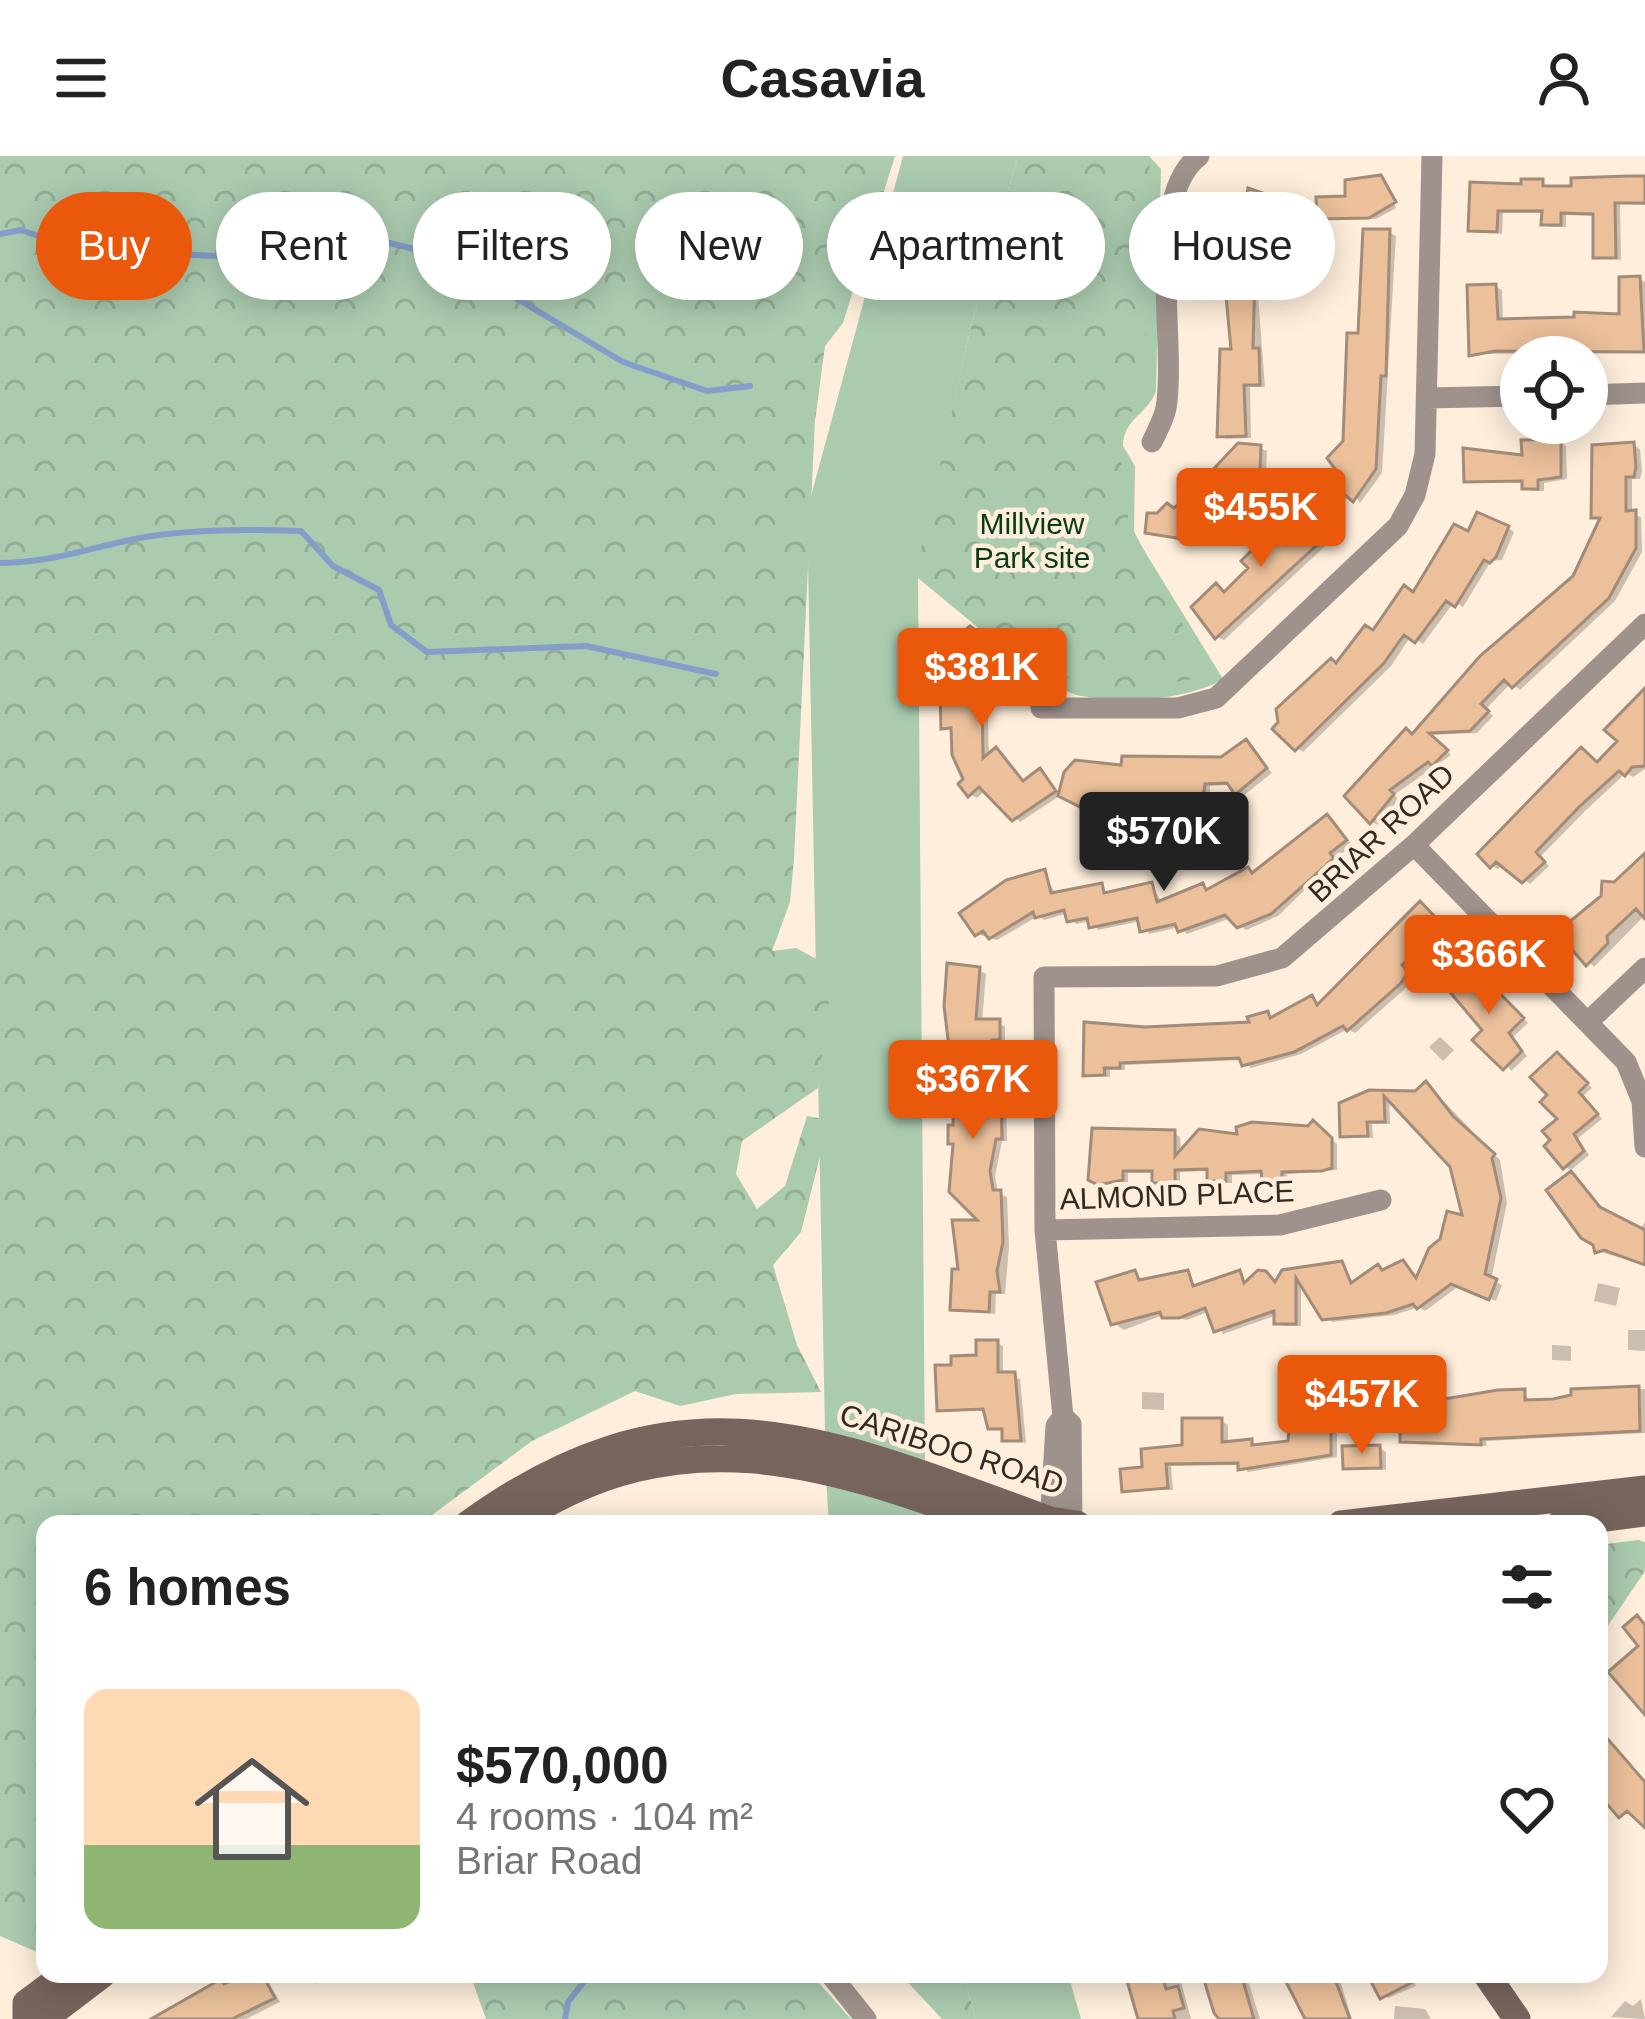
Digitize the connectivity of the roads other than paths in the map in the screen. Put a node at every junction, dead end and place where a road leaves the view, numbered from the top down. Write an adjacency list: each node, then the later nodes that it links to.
1 (1432, 156): 6 (street)
2 (1193, 160): 7 (street)
3 (1645, 393): 4 (street)
4 (1608, 394)
5 (1500, 396): 6 (street)
6 (1426, 398): 9 (street)
7 (1152, 442)
8 (1645, 624): 10 (street, BRIAR ROAD)
9 (1041, 708)
10 (1414, 844): 12 (street); 15 (street, BRIAR ROAD)
11 (1645, 968): 12 (street)
12 (1588, 1021): 13 (street)
13 (1645, 1147)
14 (1381, 1200): 15 (street, ALMOND PLACE)
15 (1045, 1230): 22 (street, BRIAR ROAD)
16 (1645, 1489): 23 (street)
17 (1645, 1513): 24 (street)
18 (481, 1515): 21 (street, CARIBOO ROAD)
19 (530, 1515): 20 (street, CARIBOO ROAD)
20 (967, 1515)
21 (1041, 1515)
22 (1065, 1515)
23 (1435, 1515)
24 (1608, 1518)
25 (52, 1983): 29 (street)
26 (91, 1983): 30 (street)
27 (837, 1983): 31 (street)
28 (1492, 1983): 32 (street)
29 (26, 2019)
30 (44, 2019)
31 (866, 2019)
32 (1517, 2019)

